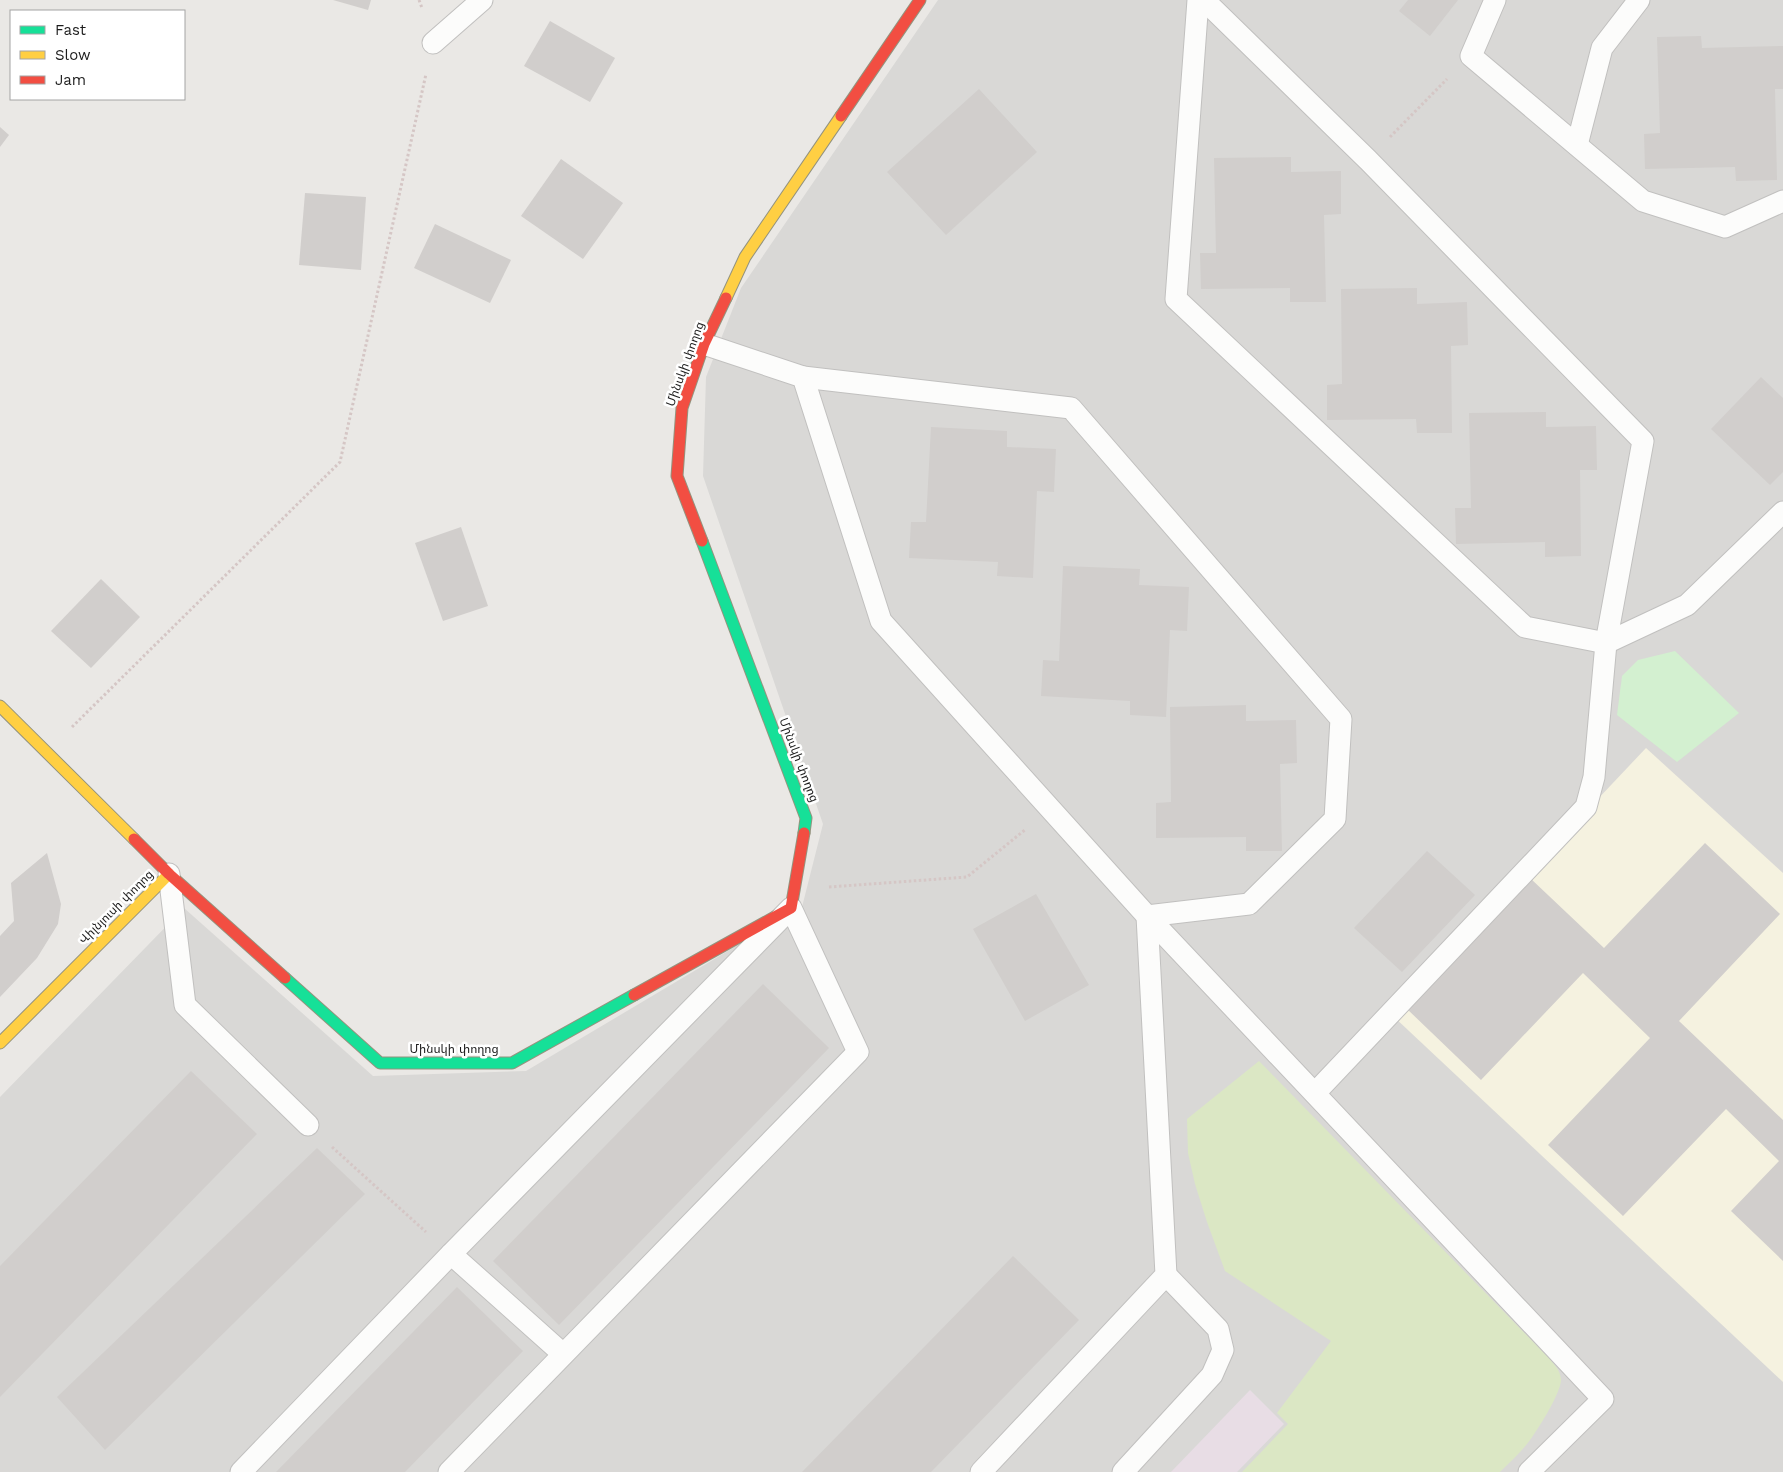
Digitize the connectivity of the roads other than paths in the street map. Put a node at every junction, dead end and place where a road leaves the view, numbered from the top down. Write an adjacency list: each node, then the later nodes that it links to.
1 (482, 0): 7 (lane)
2 (920, 0): 10 (main road, Մինսկի փողոց)
3 (1198, 0): 13 (lane)
4 (1204, 0): 13 (lane)
5 (1494, 0): 8 (lane)
6 (1639, 0): 8 (lane)
7 (433, 43)
8 (1577, 145): 9 (lane)
9 (1783, 201)
10 (704, 344): 11 (lane); 16 (main road, Մինսկի փողոց)
11 (803, 377): 17 (lane); 17 (lane)
12 (1783, 512): 13 (lane)
13 (1606, 643): 19 (lane)
14 (0, 706): 15 (main road, Վիլնյուսի փողոց)
15 (169, 874): 16 (main road, Մինսկի փողոց); 18 (main road, Վիլնյուսի փողոց); 20 (lane)
16 (792, 899): 21 (lane); 23 (lane)
17 (1147, 916): 19 (lane); 22 (lane)
18 (0, 1043)
19 (1315, 1093): 28 (lane)
20 (308, 1125)
21 (450, 1254): 23 (lane); 24 (lane)
22 (1166, 1274): 26 (lane); 27 (lane)
23 (563, 1354): 25 (lane)
24 (241, 1472)
25 (448, 1472)
26 (981, 1472)
27 (1123, 1472)
28 (1529, 1472)

